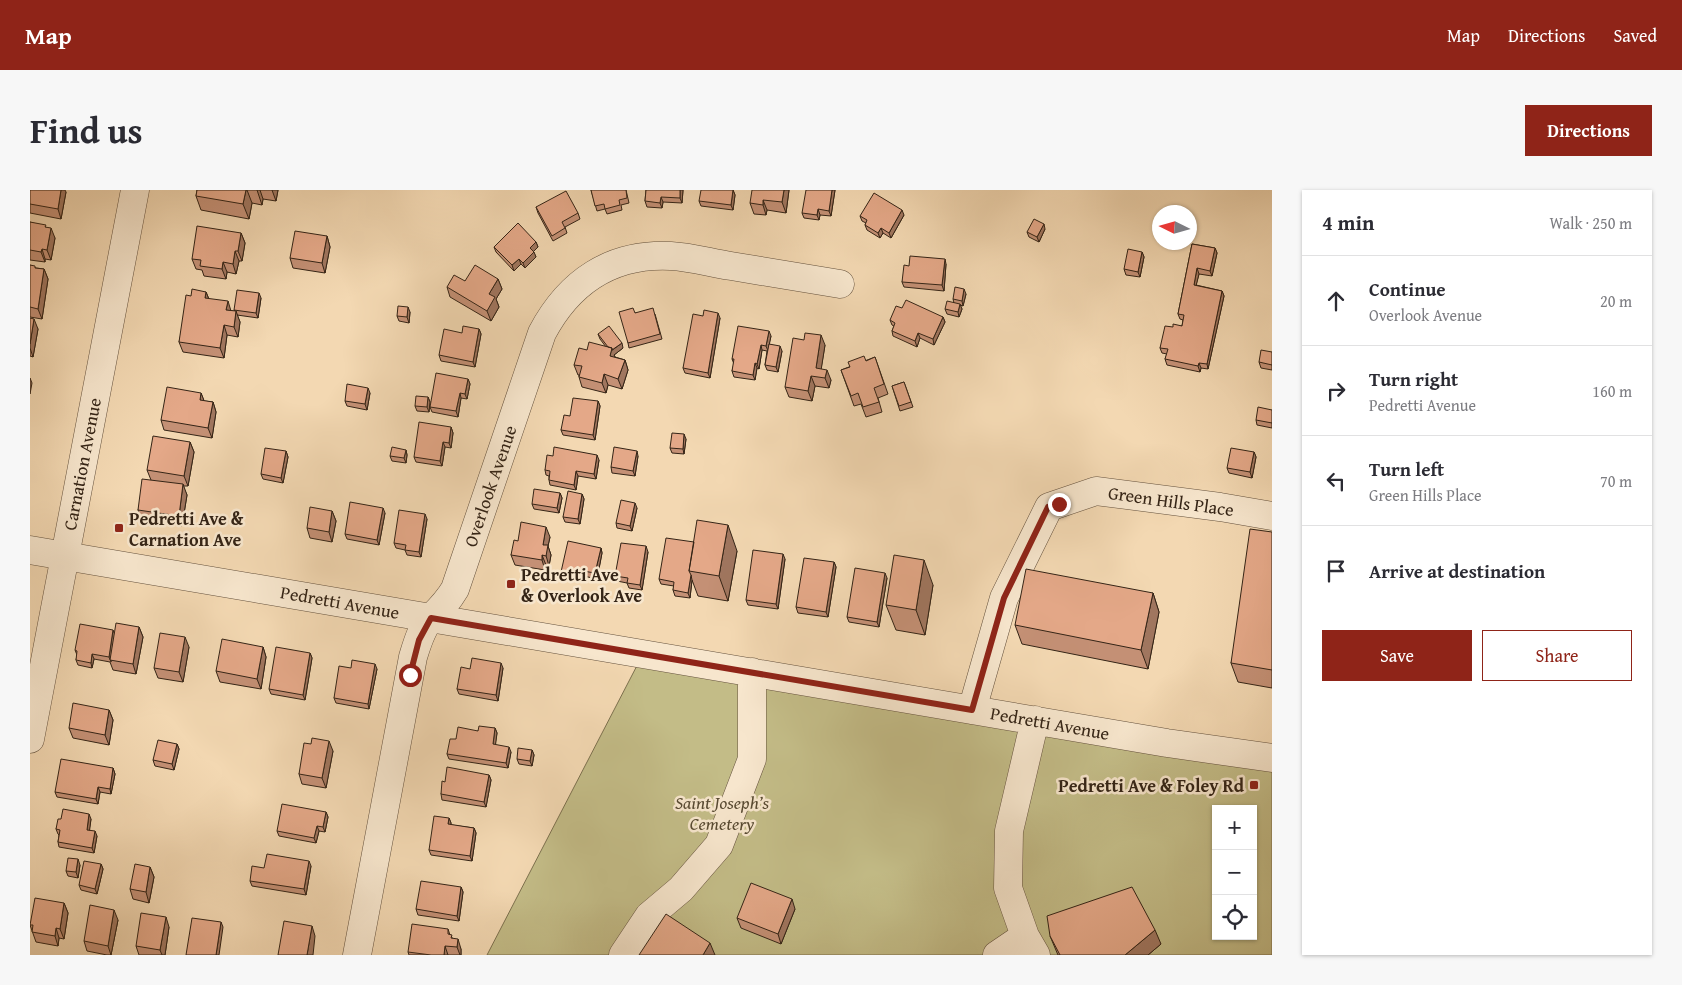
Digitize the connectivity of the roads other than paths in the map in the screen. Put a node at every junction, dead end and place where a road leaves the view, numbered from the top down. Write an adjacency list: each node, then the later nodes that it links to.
1 (135, 190): 5 (street, Carnation Avenue)
2 (840, 284): 6 (street, Overlook Avenue)
3 (1272, 516): 8 (street, Green Hills Place)
4 (30, 550): 5 (street, Pedretti Avenue)
5 (64, 556): 6 (street, Pedretti Avenue); 10 (street, Carnation Avenue)
6 (431, 618): 7 (street, Pedretti Avenue); 13 (street, Overlook Avenue)
7 (752, 672): 8 (street, Pedretti Avenue); 14 (street)
8 (972, 710): 9 (street, Pedretti Avenue)
9 (1035, 720): 11 (street, Pedretti Avenue); 12 (street)
10 (30, 738)
11 (1272, 758)
12 (1031, 946): 15 (street)
13 (357, 955)
14 (623, 955)
15 (997, 955)

